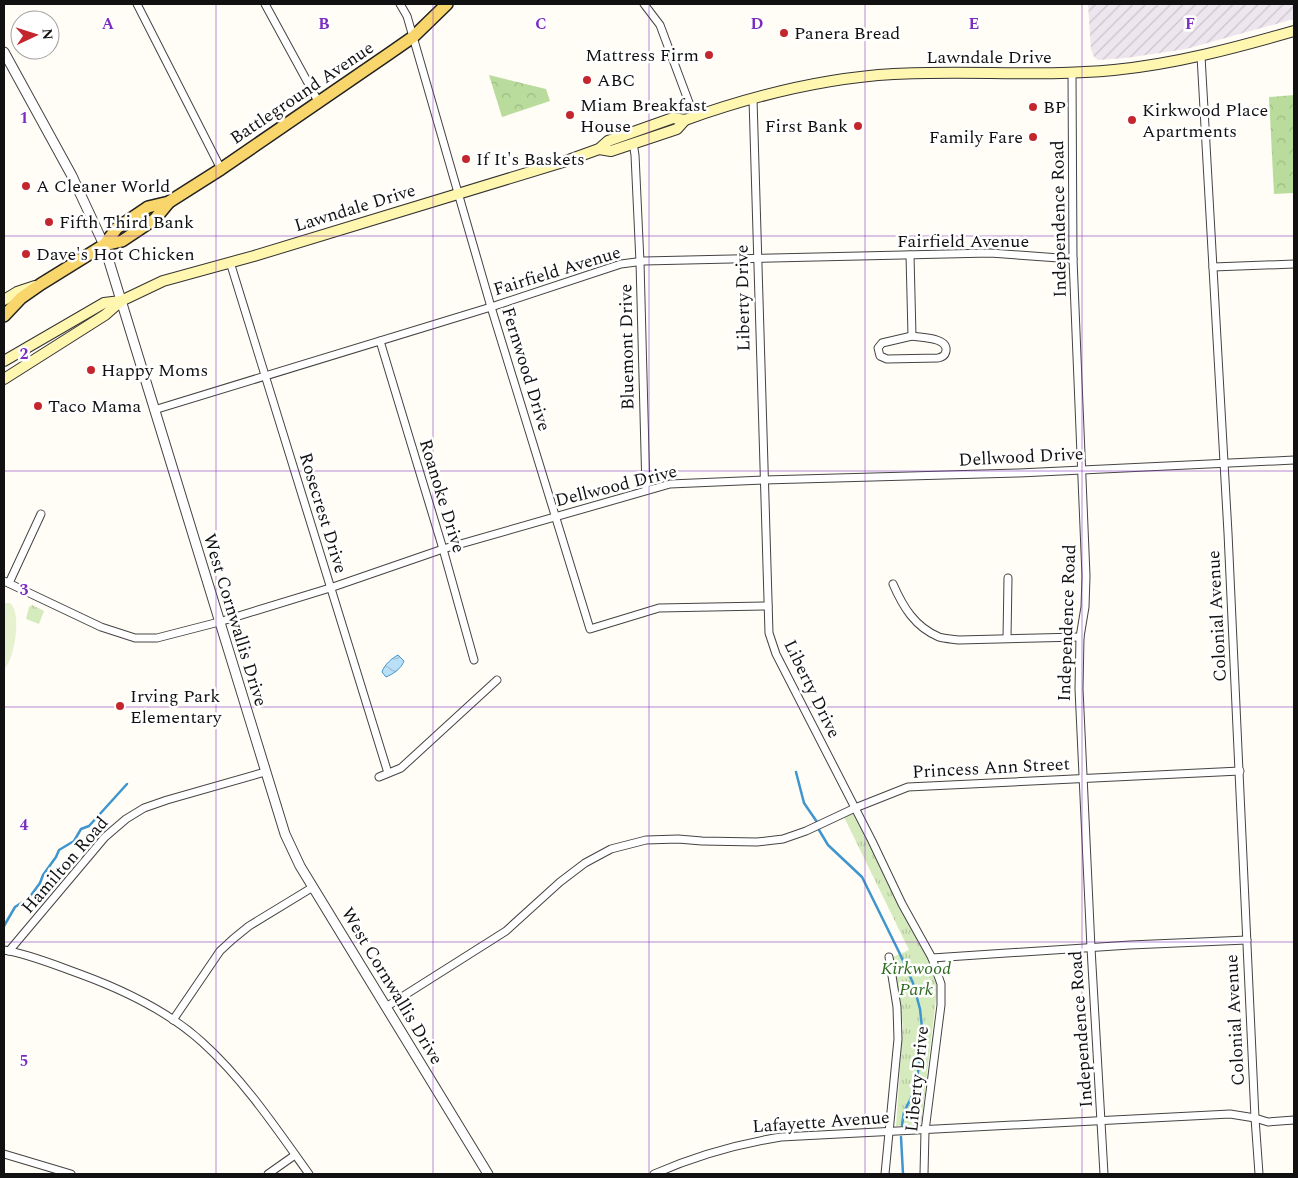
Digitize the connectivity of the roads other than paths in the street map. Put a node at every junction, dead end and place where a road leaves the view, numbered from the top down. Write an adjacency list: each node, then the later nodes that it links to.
1 (138, 4): 16 (street)
2 (265, 4): 12 (street)
3 (400, 4): 7 (street, Fernwood Drive)
4 (447, 4): 7 (main road, Battleground Avenue)
5 (644, 4): 13 (street)
6 (1294, 31): 9 (main road, Lawndale Drive)
7 (412, 37): 12 (main road, Battleground Avenue); 17 (street, Fernwood Drive)
8 (4, 52): 18 (street, West Cornwallis Drive)
9 (1202, 56): 10 (main road, Lawndale Drive); 25 (street, Colonial Avenue)
10 (1072, 73): 11 (main road, Lawndale Drive); 20 (street, Independence Road)
11 (753, 99): 13 (main road, Lawndale Drive); 21 (street, Liberty Drive)
12 (318, 103): 16 (main road, Battleground Avenue)
13 (689, 118): 14 (main road, Lawndale Drive); 15 (main road, Lawndale Drive)
14 (633, 143): 15 (main road, Lawndale Drive); 23 (street, Bluemont Drive)
15 (599, 149): 17 (main road, Lawndale Drive)
16 (221, 169): 18 (main road, Battleground Avenue)
17 (459, 193): 22 (main road, Lawndale Drive); 29 (street, Fernwood Drive)
18 (104, 245): 26 (main road, Battleground Avenue); 28 (street, West Cornwallis Drive)
19 (910, 255): 20 (street, Fairfield Avenue); 21 (street, Fairfield Avenue); 31 (street)
20 (1073, 259): 39 (street, Independence Road)
21 (758, 260): 23 (street, Fairfield Avenue); 40 (street, Liberty Drive)
22 (230, 262): 28 (main road, Lawndale Drive); 34 (street, Rosecrest Drive)
23 (640, 262): 29 (street, Fairfield Avenue); 41 (street, Bluemont Drive)
24 (1294, 264): 25 (street)
25 (1213, 267): 38 (street, Colonial Avenue)
26 (41, 284): 27 (main road); 30 (main road, Battleground Avenue)
27 (4, 300)
28 (121, 301): 33 (main road, Lawndale Drive); 35 (main road, Lawndale Drive); 36 (street, West Cornwallis Drive)
29 (491, 307): 32 (street, Fairfield Avenue); 43 (street, Fernwood Drive)
30 (4, 316)
31 (912, 336): 31 (street)
32 (380, 341): 34 (street, Fairfield Avenue); 44 (street, Roanoke Drive)
33 (4, 361)
34 (265, 375): 36 (street, Fairfield Avenue); 48 (street, Rosecrest Drive)
35 (4, 378)
36 (154, 410): 50 (street, West Cornwallis Drive)
37 (1294, 460): 38 (street, Dellwood Drive)
38 (1224, 463): 39 (street, Dellwood Drive); 55 (street, Colonial Avenue)
39 (1082, 469): 40 (street, Dellwood Drive); 51 (street, Independence Road)
40 (764, 480): 41 (street, Dellwood Drive); 49 (street, Liberty Drive)
41 (646, 490): 43 (street, Dellwood Drive)
42 (41, 514): 46 (street)
43 (555, 516): 44 (street, Dellwood Drive); 49 (street, Fernwood Drive)
44 (443, 549): 48 (street, Dellwood Drive); 53 (street, Roanoke Drive)
45 (1008, 578): 52 (street)
46 (7, 582): 50 (street, Dellwood Drive)
47 (893, 584): 52 (street)
48 (330, 588): 50 (street, Dellwood Drive); 57 (street, Rosecrest Drive)
49 (768, 606): 60 (street, Liberty Drive)
50 (219, 622): 56 (street, West Cornwallis Drive)
51 (1080, 637): 52 (street); 59 (street, Independence Road)
52 (1007, 638)
53 (474, 660)
54 (497, 680): 57 (street)
55 (1240, 770): 59 (street, Princess Ann Street); 62 (street, Colonial Avenue)
56 (265, 772): 61 (street, West Cornwallis Drive); 64 (street, Hamilton Road)
57 (388, 773): 58 (street)
58 (379, 777)
59 (1082, 778): 60 (street, Princess Ann Street); 63 (street, Independence Road)
60 (855, 808): 66 (street, Liberty Drive); 67 (street, Princess Ann Street)
61 (313, 887): 67 (street, West Cornwallis Drive); 68 (street)
62 (1246, 940): 63 (street); 69 (street, Colonial Avenue)
63 (1090, 948): 66 (street); 71 (street, Independence Road)
64 (6, 951): 68 (street)
65 (889, 957): 73 (street)
66 (932, 958): 72 (street, Liberty Drive)
67 (386, 1007): 79 (street, West Cornwallis Drive)
68 (173, 1020): 75 (street)
69 (1255, 1118): 70 (street, Lafayette Avenue); 71 (street, Lafayette Avenue); 84 (street, Colonial Avenue)
70 (1294, 1120)
71 (1101, 1121): 72 (street, Lafayette Avenue); 83 (street, Independence Road)
72 (926, 1131): 73 (street, Lafayette Avenue); 82 (street, Liberty Drive)
73 (890, 1132): 80 (street, Lafayette Avenue); 81 (street)
74 (4, 1154): 76 (street)
75 (295, 1155): 77 (street); 78 (street)
76 (71, 1174)
77 (268, 1174)
78 (309, 1174)
79 (488, 1174)
80 (654, 1174)
81 (885, 1174)
82 (924, 1174)
83 (1104, 1174)
84 (1260, 1174)

